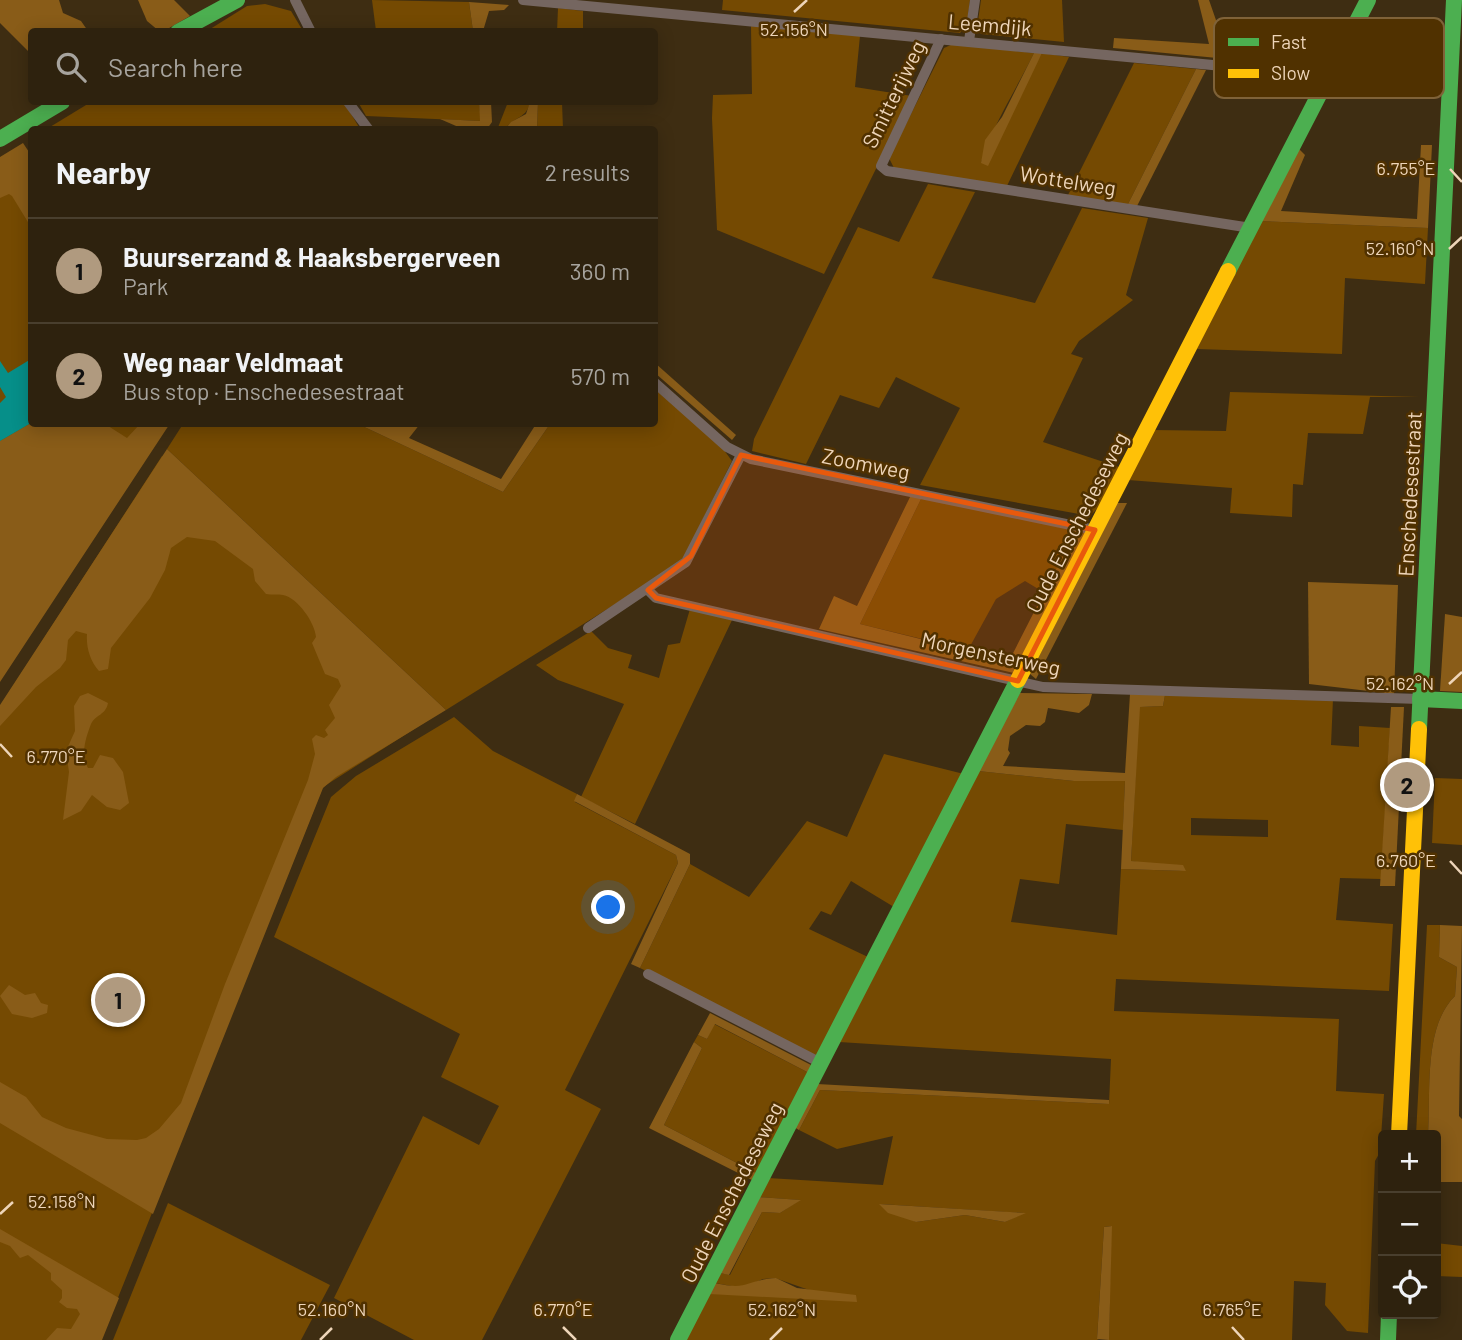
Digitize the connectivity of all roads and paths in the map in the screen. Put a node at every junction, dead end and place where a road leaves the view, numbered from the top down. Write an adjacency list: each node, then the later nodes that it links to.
1 (221, 0): 9 (street)
2 (237, 0): 10 (street)
3 (295, 0): 11 (street)
4 (523, 0): 12 (street, Leemdijk)
5 (975, 0): 13 (street)
6 (1368, 0): 8 (street, Oude Enschedeseweg)
7 (1454, 0): 28 (street, Enschedesestraat)
8 (1359, 18)
9 (182, 28)
10 (186, 28)
11 (309, 28)
12 (941, 39): 13 (street, Leemdijk); 20 (street, Smitterijweg)
13 (969, 41): 14 (street, Leemdijk)
14 (1214, 65)
15 (1318, 98): 21 (street, Oude Enschedeseweg)
16 (57, 105): 19 (street)
17 (350, 105): 18 (street)
18 (366, 126)
19 (0, 139)
20 (881, 166): 21 (street, Wottelweg)
21 (1251, 228): 24 (street, Oude Enschedeseweg)
22 (658, 385): 23 (street, Zoomweg)
23 (741, 455): 24 (street, Zoomweg); 25 (street)
24 (1096, 530): 27 (street, Oude Enschedeseweg)
25 (648, 590): 26 (street); 27 (street, Morgensterweg)
26 (588, 628)
27 (1018, 681): 28 (street, Morgensterweg); 31 (street, Oude Enschedeseweg)
28 (1420, 699): 29 (street); 32 (street, Enschedesestraat)
29 (1462, 701)
30 (648, 974): 31 (street)
31 (821, 1063): 34 (street, Oude Enschedeseweg)
32 (1399, 1130)
33 (1389, 1319): 35 (street)
34 (678, 1340)
35 (1388, 1340)

